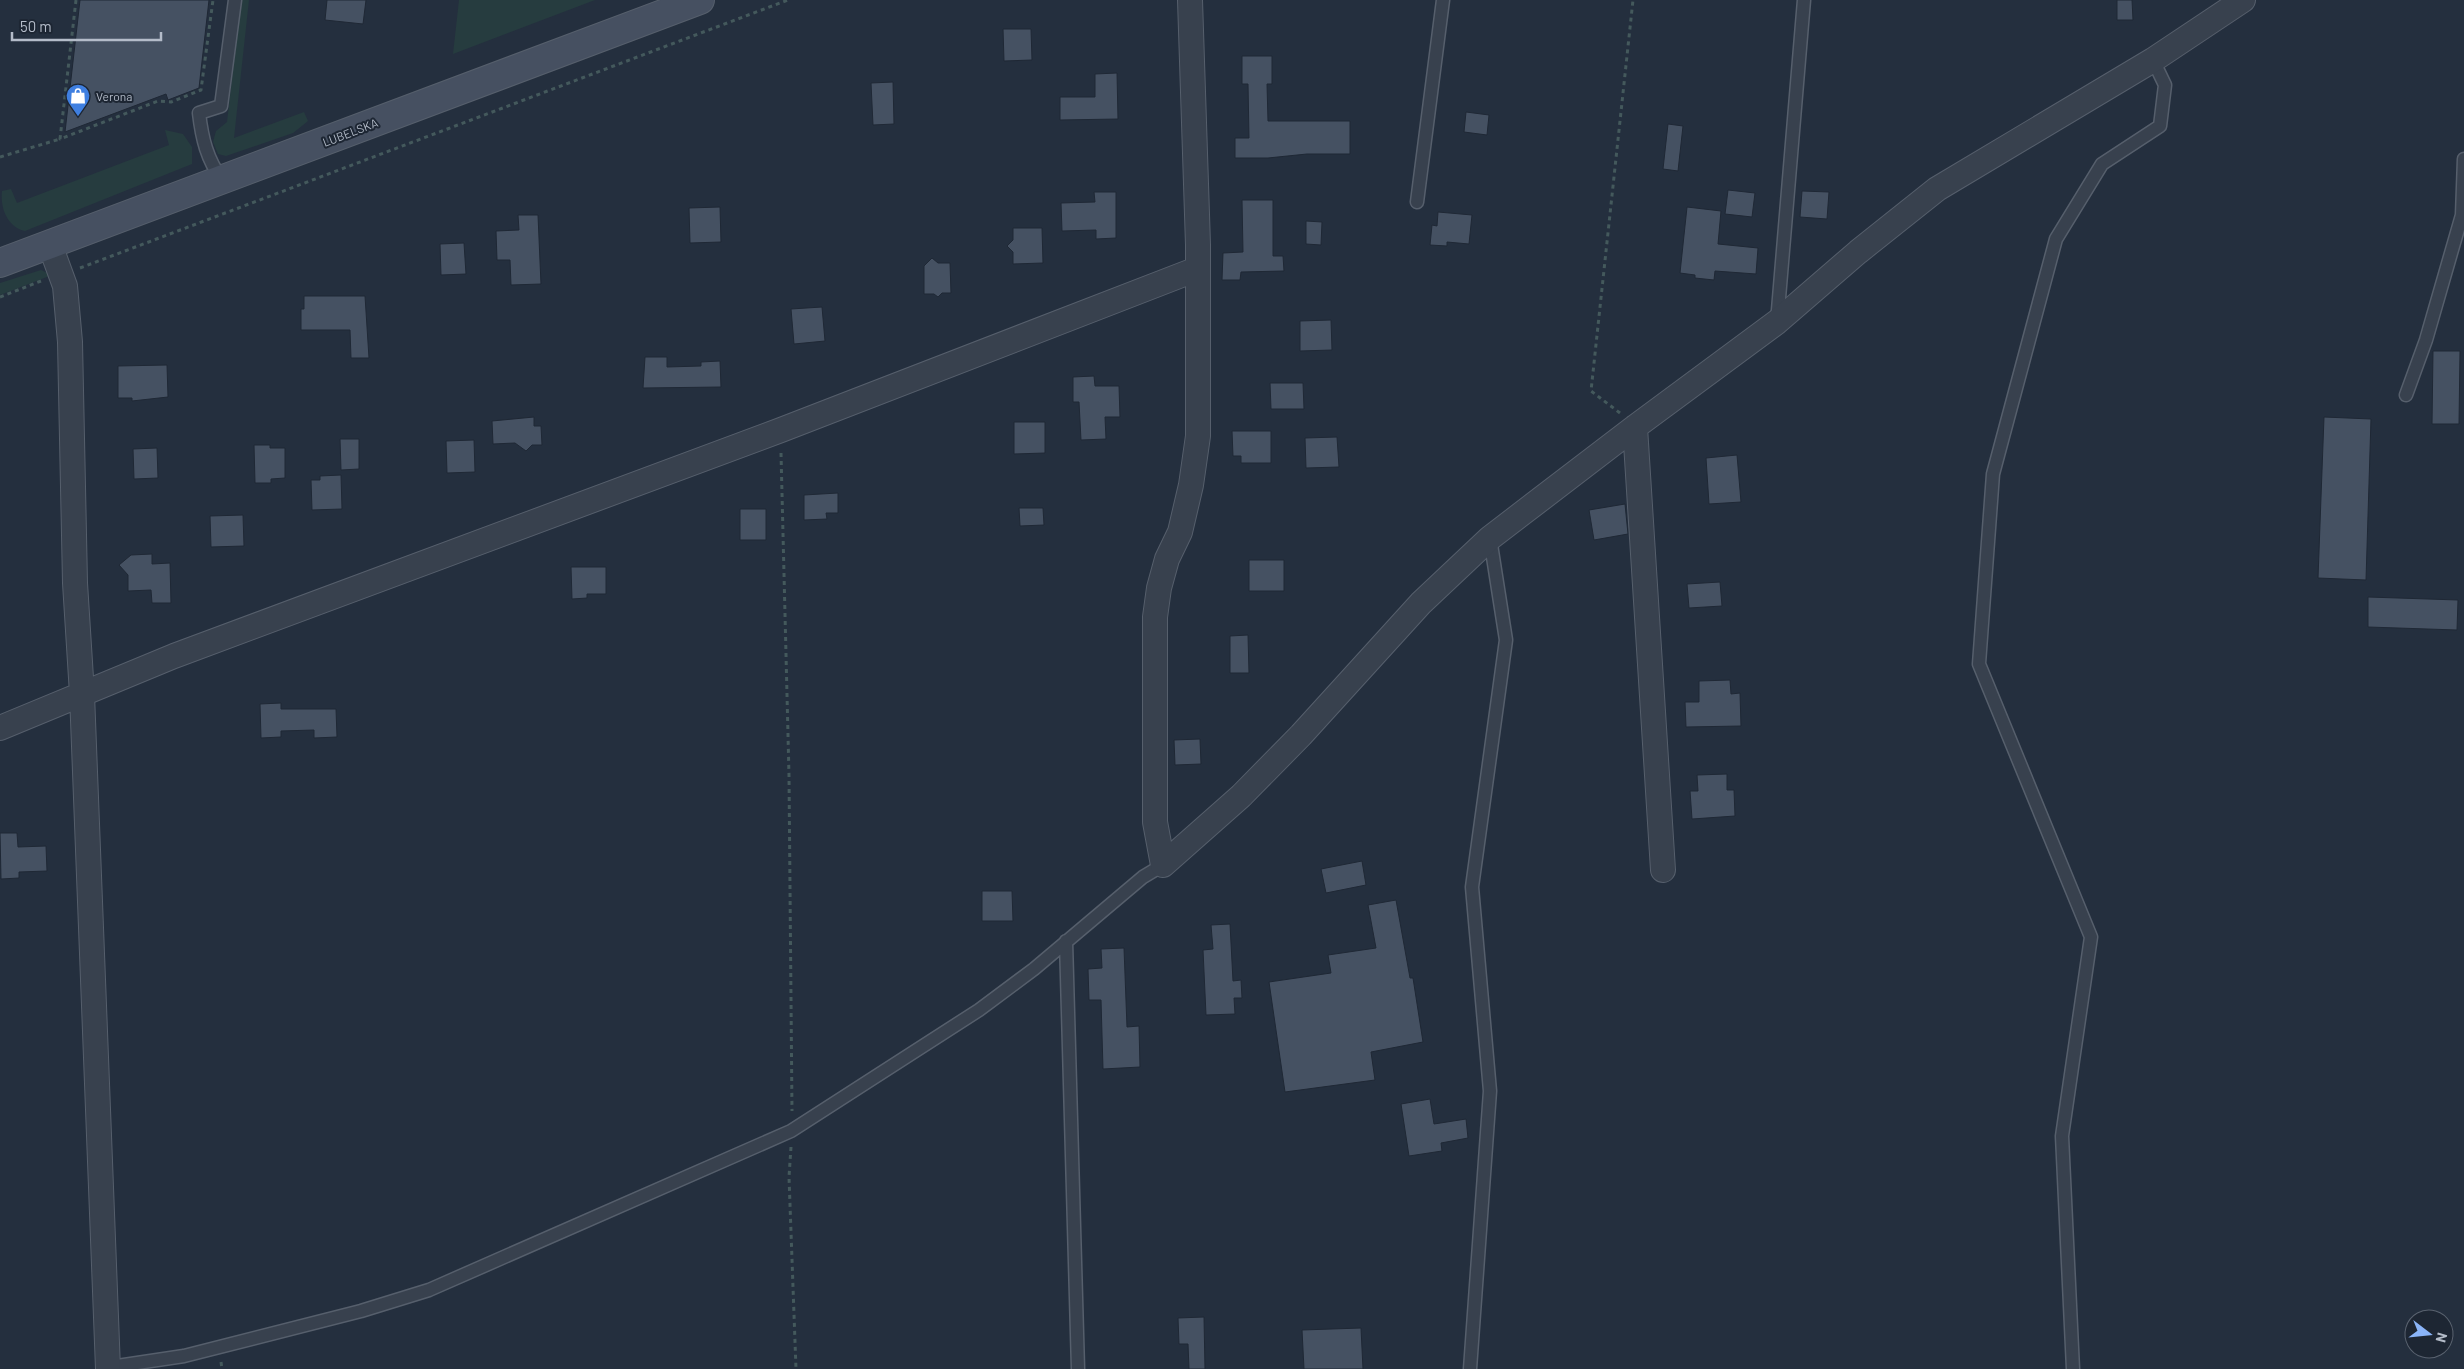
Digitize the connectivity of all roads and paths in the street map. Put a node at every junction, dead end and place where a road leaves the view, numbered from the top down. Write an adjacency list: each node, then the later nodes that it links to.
1 (76, 0): 12 (path)
2 (214, 0): 12 (path)
3 (235, 0): 15 (lane)
4 (700, 0): 15 (main road, LUBELSKA)
5 (788, 0): 20 (path)
6 (1190, 0): 19 (street)
7 (1443, 0): 16 (lane)
8 (1633, 0): 24 (path)
9 (1804, 0): 22 (lane)
10 (2243, 0): 11 (street)
11 (2153, 60): 22 (street); 37 (lane)
12 (60, 139): 13 (path)
13 (0, 157)
14 (2464, 159): 23 (lane)
15 (222, 180): 17 (main road, LUBELSKA)
16 (1417, 202)
17 (50, 245): 18 (main road, LUBELSKA); 20 (street)
18 (0, 263)
19 (1197, 269): 25 (street); 29 (street)
20 (62, 274): 21 (path); 27 (street)
21 (0, 296)
22 (1777, 322): 24 (street)
23 (2406, 395)
24 (1635, 427): 26 (street); 30 (street)
25 (782, 430): 27 (street); 32 (path)
26 (1490, 538): 29 (street); 36 (lane)
27 (82, 694): 28 (street); 33 (street)
28 (0, 728)
29 (1163, 865): 31 (lane)
30 (1663, 870)
31 (1066, 940): 32 (lane); 35 (lane)
32 (792, 1131): 33 (lane); 34 (path)
33 (106, 1368)
34 (796, 1369)
35 (1078, 1369)
36 (1470, 1369)
37 (2073, 1369)

